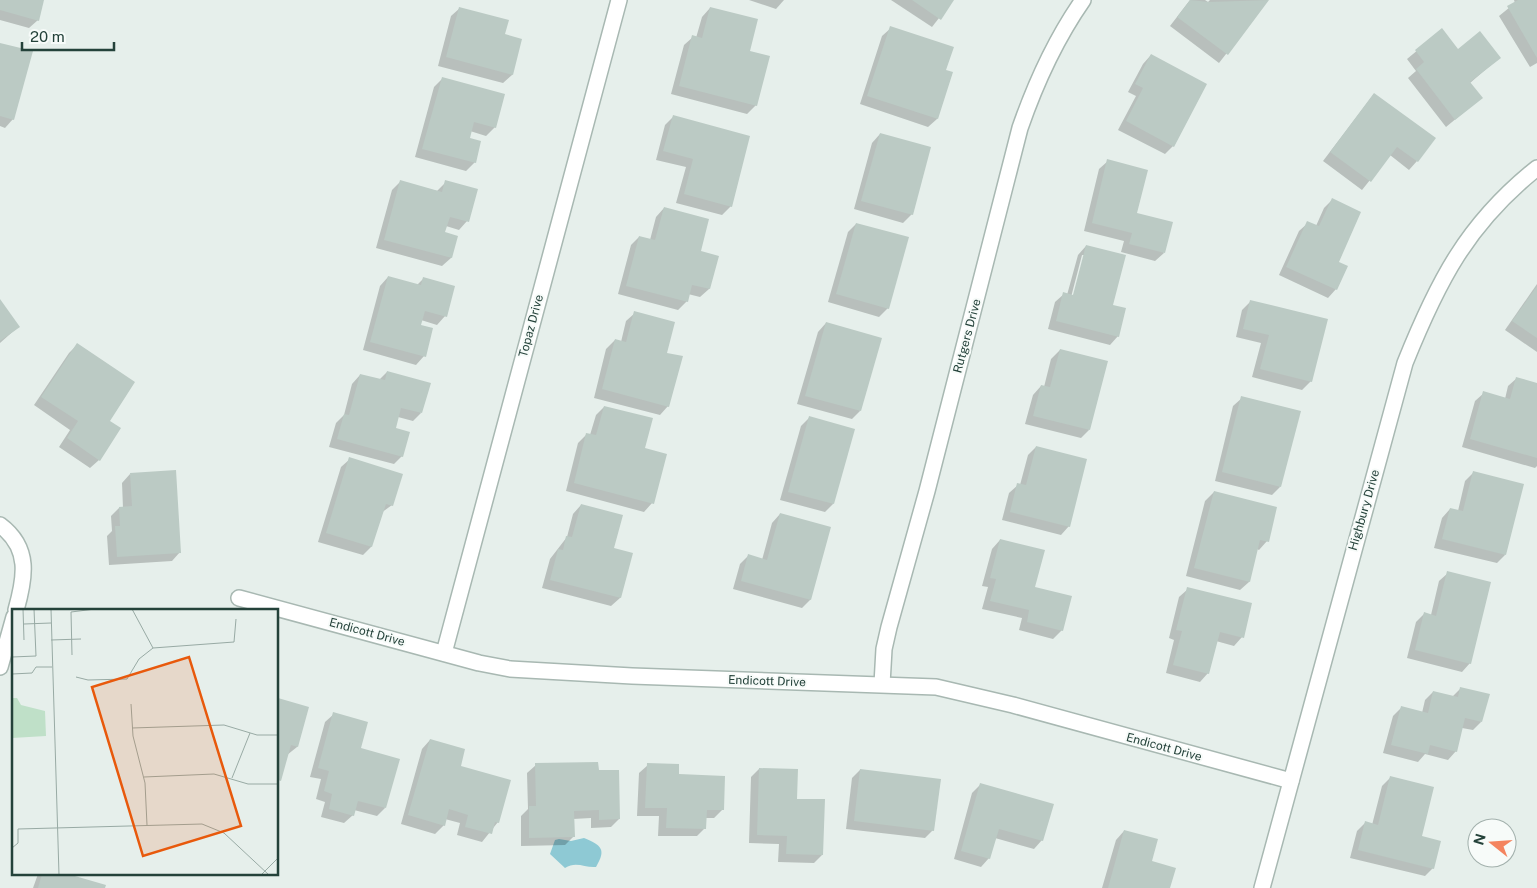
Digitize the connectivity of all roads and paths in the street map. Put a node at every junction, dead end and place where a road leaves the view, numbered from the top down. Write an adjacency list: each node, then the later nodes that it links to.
1 (619, 0): 8 (street, Topaz Drive)
2 (1083, 0): 10 (street, Rutgers Drive)
3 (1537, 168): 11 (street, Highbury Drive)
4 (0, 525): 6 (street)
5 (239, 598): 8 (street, Endicott Drive)
6 (16, 609)
7 (12, 624): 9 (street)
8 (444, 653): 10 (street, Endicott Drive)
9 (0, 667)
10 (882, 684): 11 (street, Endicott Drive)
11 (1291, 781): 12 (street, Highbury Drive)
12 (1262, 888)

